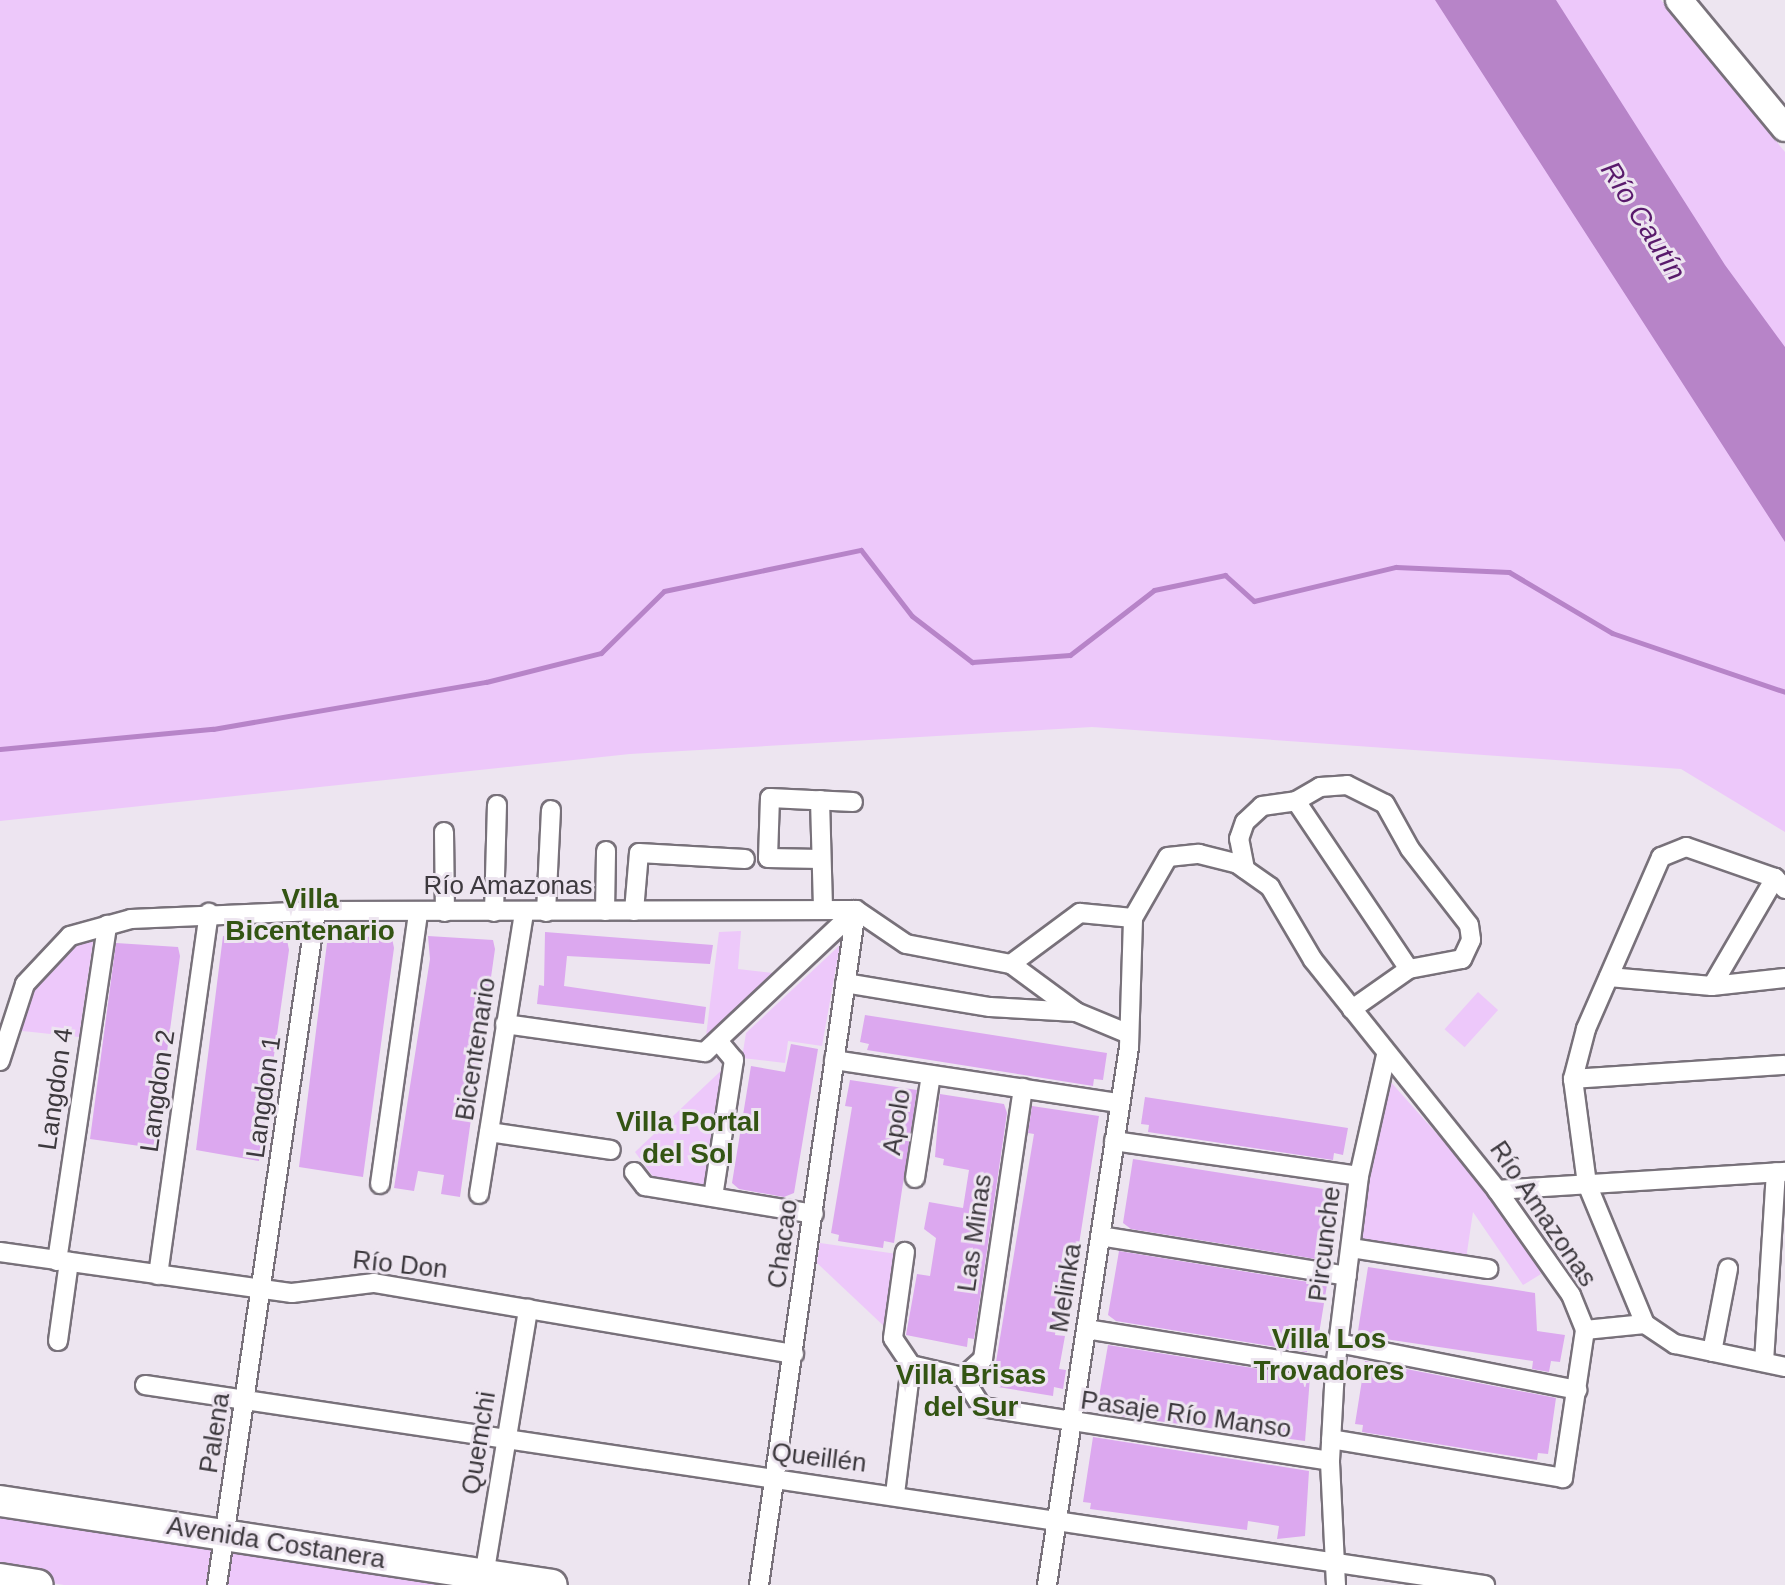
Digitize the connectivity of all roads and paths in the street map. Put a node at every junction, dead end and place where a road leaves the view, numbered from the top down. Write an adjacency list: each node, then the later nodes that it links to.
1 (1679, 0): 2 (main road)
2 (1785, 128)
3 (820, 800): 5 (street); 11 (street); 11 (street)
4 (1296, 801): 12 (street); 28 (street); 28 (street)
5 (853, 802)
6 (497, 805): 21 (street)
7 (551, 810): 23 (street)
8 (444, 832): 20 (street)
9 (606, 851): 17 (street)
10 (745, 859): 18 (street)
11 (821, 859): 14 (street)
12 (1245, 869): 25 (street); 33 (street, Río Amazonas)
13 (1780, 883): 29 (street); 32 (street)
14 (823, 910): 15 (street, Río Amazonas); 18 (street, Río Amazonas)
15 (856, 910): 27 (street); 31 (street, Chacao); 37 (street)
16 (316, 911): 19 (street, Río Amazonas); 24 (street, Río Amazonas); 68 (street, Langdon 1)
17 (605, 911): 18 (street, Río Amazonas); 23 (street, Río Amazonas)
18 (634, 911)
19 (418, 912): 20 (street, Río Amazonas); 53 (street)
20 (445, 912): 21 (street, Río Amazonas)
21 (494, 912): 22 (street, Río Amazonas)
22 (524, 912): 23 (street, Río Amazonas); 35 (street, Bicentenario)
23 (546, 912)
24 (209, 913): 26 (street, Río Amazonas); 66 (street, Langdon 2)
25 (1133, 918): 27 (street); 36 (street, Melinka)
26 (107, 925): 40 (street, Río Amazonas); 63 (street, Langdon 4)
27 (1011, 964): 34 (street)
28 (1409, 969): 33 (street)
29 (1609, 977): 32 (street); 43 (street)
30 (1785, 978): 32 (street)
31 (845, 983): 34 (street); 39 (street, Chacao)
32 (1712, 986)
33 (1352, 1009): 38 (street, Río Amazonas)
34 (1076, 1012): 36 (street)
35 (505, 1024): 37 (street); 46 (street, Bicentenario)
36 (1129, 1040): 45 (street, Melinka)
37 (719, 1042): 57 (street)
38 (1386, 1055): 51 (street, Pircunche); 55 (street, Río Amazonas)
39 (834, 1060): 42 (street); 58 (street, Chacao)
40 (0, 1061)
41 (1785, 1065): 43 (street)
42 (931, 1075): 44 (street); 52 (street, Apolo)
43 (1573, 1079): 54 (street)
44 (1023, 1088): 45 (street); 81 (street, Las Minas)
45 (1120, 1103): 47 (street, Melinka)
46 (489, 1132): 48 (street); 56 (street, Bicentenario)
47 (1114, 1141): 51 (street); 59 (street, Melinka)
48 (611, 1150)
49 (634, 1172): 57 (street)
50 (1780, 1172): 54 (street); 77 (street)
51 (1359, 1176): 60 (street, Pircunche)
52 (915, 1178)
53 (380, 1184)
54 (1587, 1184): 55 (street); 70 (street)
55 (1497, 1190): 72 (street, Río Amazonas)
56 (479, 1194)
57 (713, 1197): 58 (street)
58 (814, 1214): 76 (street, Chacao)
59 (1100, 1236): 67 (street); 71 (street, Melinka)
60 (1351, 1248): 64 (street); 67 (street, Pircunche)
61 (0, 1252): 63 (street, Río Don)
62 (905, 1252): 78 (street)
63 (63, 1261): 66 (street, Río Don); 73 (street, Langdon 4)
64 (1488, 1269)
65 (1728, 1269): 75 (street)
66 (158, 1275): 68 (street, Río Don)
67 (1347, 1276): 74 (street, Pircunche)
68 (264, 1290): 69 (street, Río Don); 84 (street, Palena)
69 (528, 1309): 76 (street, Río Don); 86 (street, Quemchi)
70 (1645, 1324): 72 (street); 75 (street)
71 (1086, 1329): 80 (street); 85 (street, Melinka)
72 (1585, 1330): 83 (street, Río Amazonas)
73 (58, 1341)
74 (1338, 1343): 80 (street, Pircunche); 83 (street)
75 (1712, 1352): 77 (street)
76 (794, 1354): 89 (street, Chacao)
77 (1764, 1362): 79 (street)
78 (911, 1365): 81 (street); 90 (street)
79 (1785, 1367)
80 (1335, 1369): 87 (street, Pircunche)
81 (963, 1377): 85 (street, Pasaje Río Manso)
82 (145, 1385): 84 (street, Queillén)
83 (1577, 1390): 87 (street, Río Amazonas)
84 (247, 1396): 86 (street, Queillén); 93 (street, Palena)
85 (1071, 1425): 88 (street, Pasaje Río Manso); 92 (street, Melinka)
86 (507, 1437): 89 (street, Queillén); 96 (street, Quemchi)
87 (1331, 1439): 88 (street, Pircunche)
88 (1330, 1461): 94 (street, Pircunche)
89 (775, 1479): 90 (street, Queillén); 100 (street, Chacao)
90 (895, 1494): 92 (street, Queillén)
91 (0, 1501): 93 (main road, Avenida Costanera)
92 (1057, 1519): 94 (street, Queillén); 101 (street, Melinka)
93 (225, 1536): 96 (main road, Avenida Costanera); 98 (street, Palena)
94 (1339, 1564): 102 (street, Pircunche); 103 (street, Queillén)
95 (0, 1579): 97 (main road)
96 (483, 1580): 99 (main road, Avenida Costanera)
97 (38, 1585)
98 (217, 1585)
99 (552, 1585)
100 (759, 1585)
101 (1047, 1585)
102 (1336, 1585)
103 (1485, 1585)

